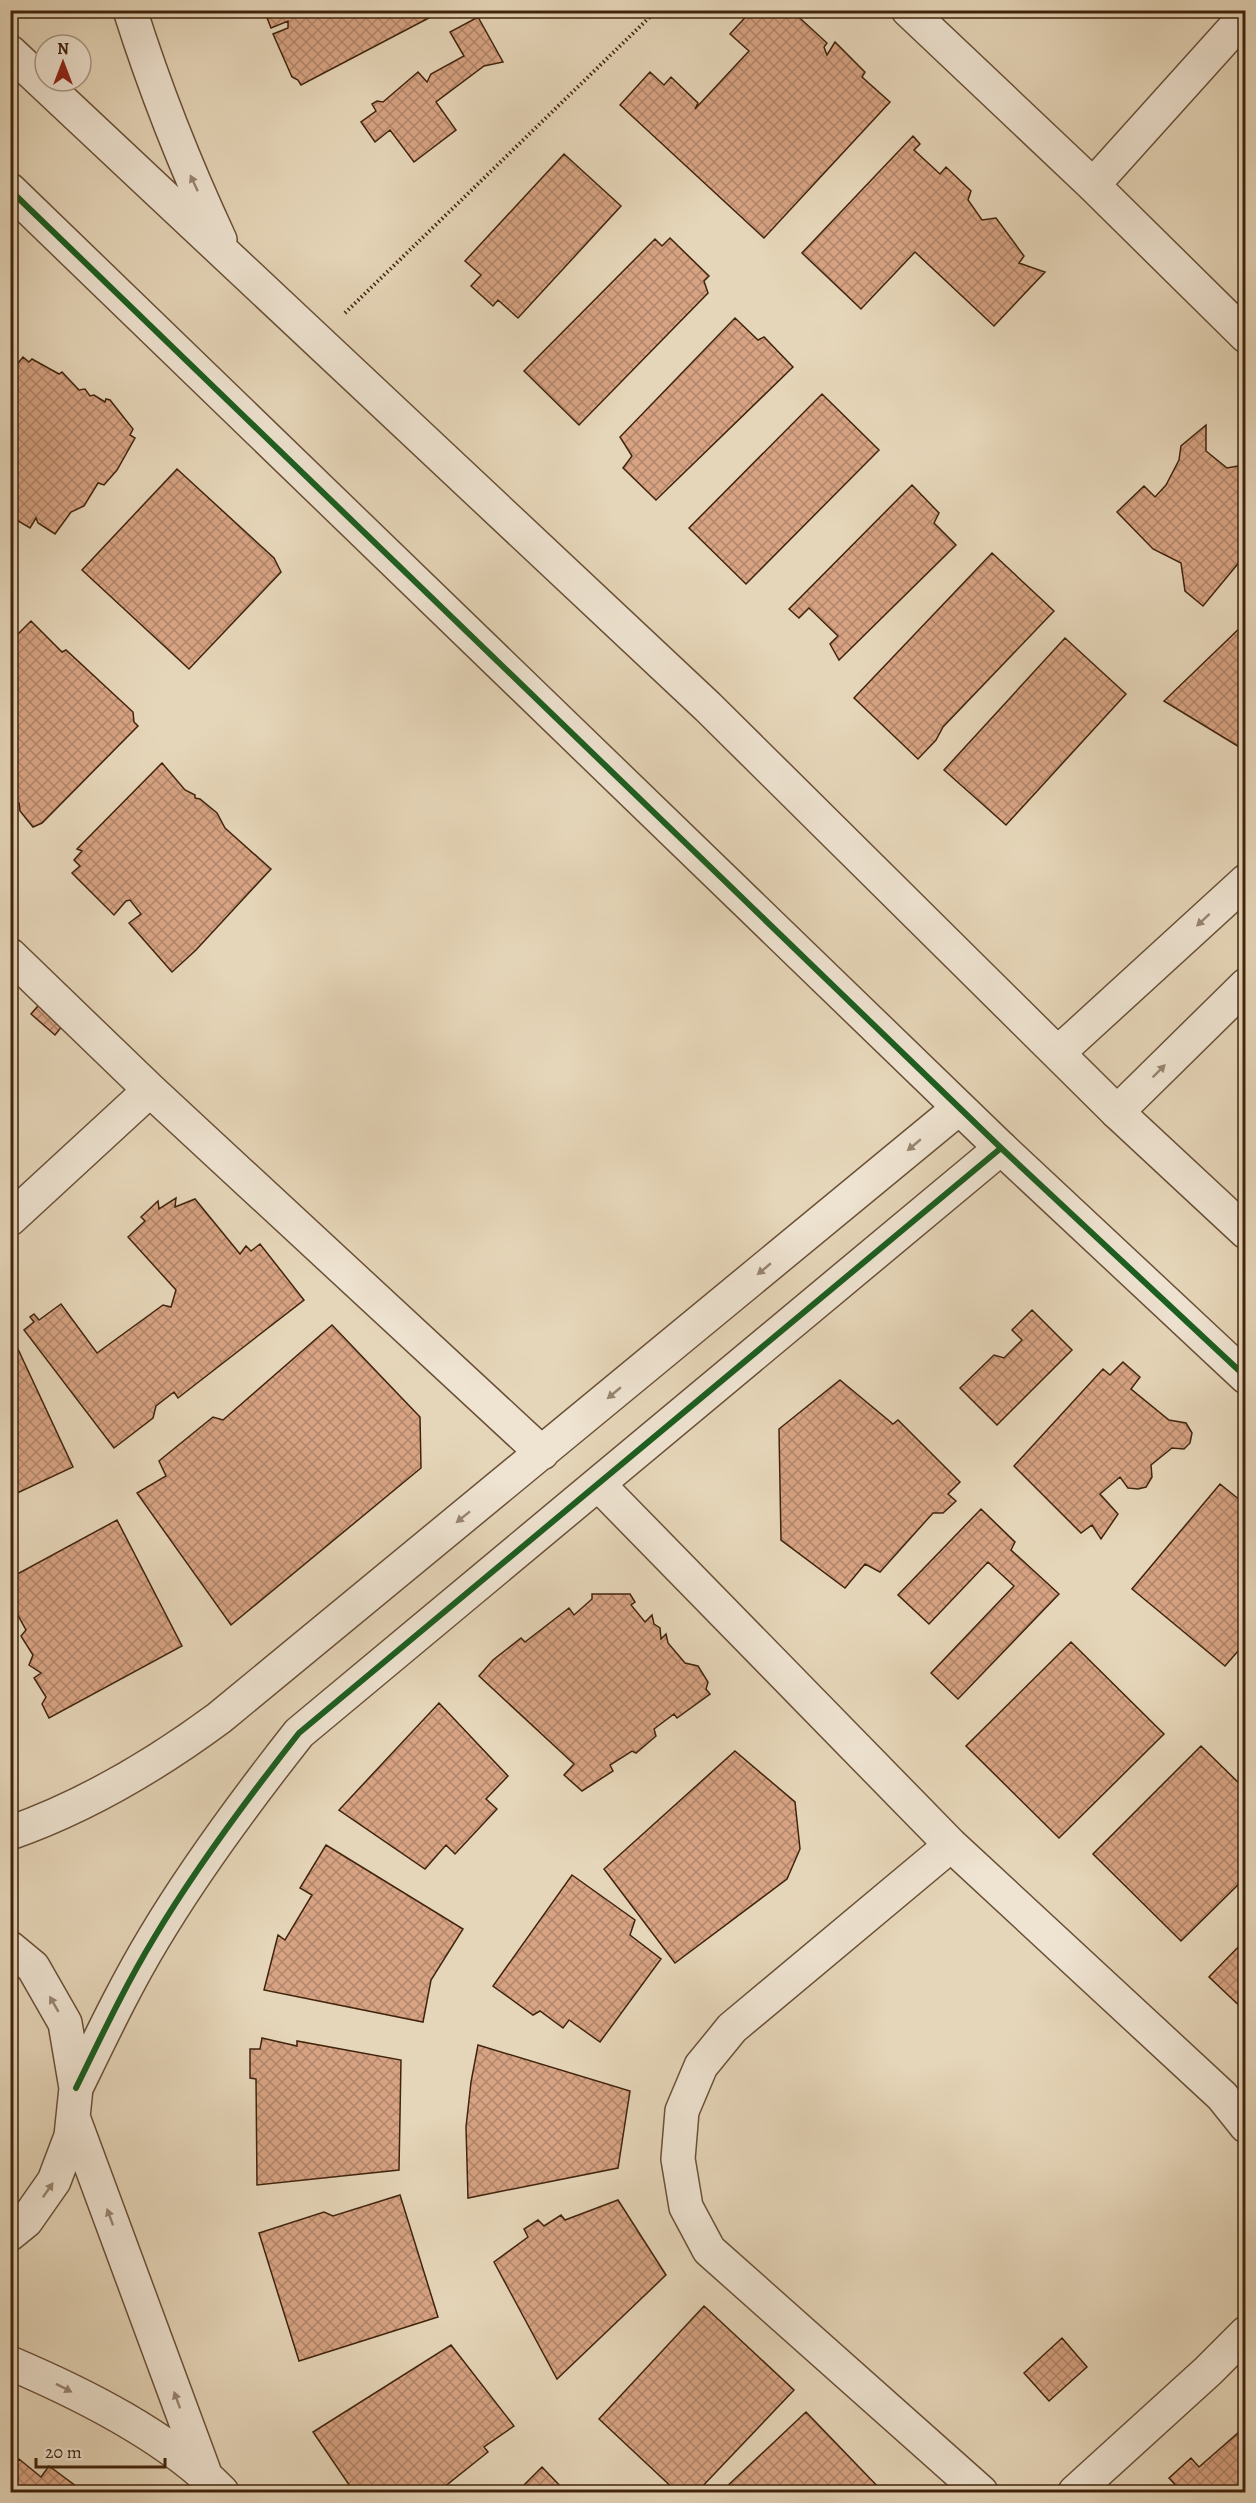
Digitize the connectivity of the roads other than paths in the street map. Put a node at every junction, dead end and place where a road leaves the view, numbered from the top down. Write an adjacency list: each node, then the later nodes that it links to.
1 (130, 10): 7 (street, one-way to 1)
2 (908, 10): 5 (street)
3 (1245, 15): 5 (street)
4 (10, 52): 7 (street)
5 (1094, 185): 8 (street)
6 (10, 190): 14 (street)
7 (227, 255): 12 (street)
8 (1245, 336)
9 (1245, 881): 12 (street, one-way to 12)
10 (10, 955): 13 (street)
11 (1245, 986): 15 (street, one-way to 11)
12 (1059, 1052): 15 (street)
13 (150, 1090): 17 (street); 20 (street)
14 (959, 1108): 16 (street); 20 (street, one-way to 20)
15 (1117, 1112): 18 (street)
16 (1001, 1148): 19 (street); 21 (street)
17 (10, 1219)
18 (1245, 1232)
19 (1245, 1377)
20 (542, 1453): 22 (street, one-way to 22)
21 (599, 1485): 23 (street); 25 (street)
22 (10, 1833)
23 (951, 1845): 26 (street); 31 (street)
24 (10, 1948): 25 (street, one-way to 24)
25 (75, 2103): 27 (street, one-way to 25); 30 (street, one-way to 25)
26 (1245, 2126)
27 (10, 2234)
28 (1245, 2333): 32 (street)
29 (10, 2363): 30 (street, one-way to 30)
30 (214, 2483)
31 (981, 2493)
32 (1075, 2493)

